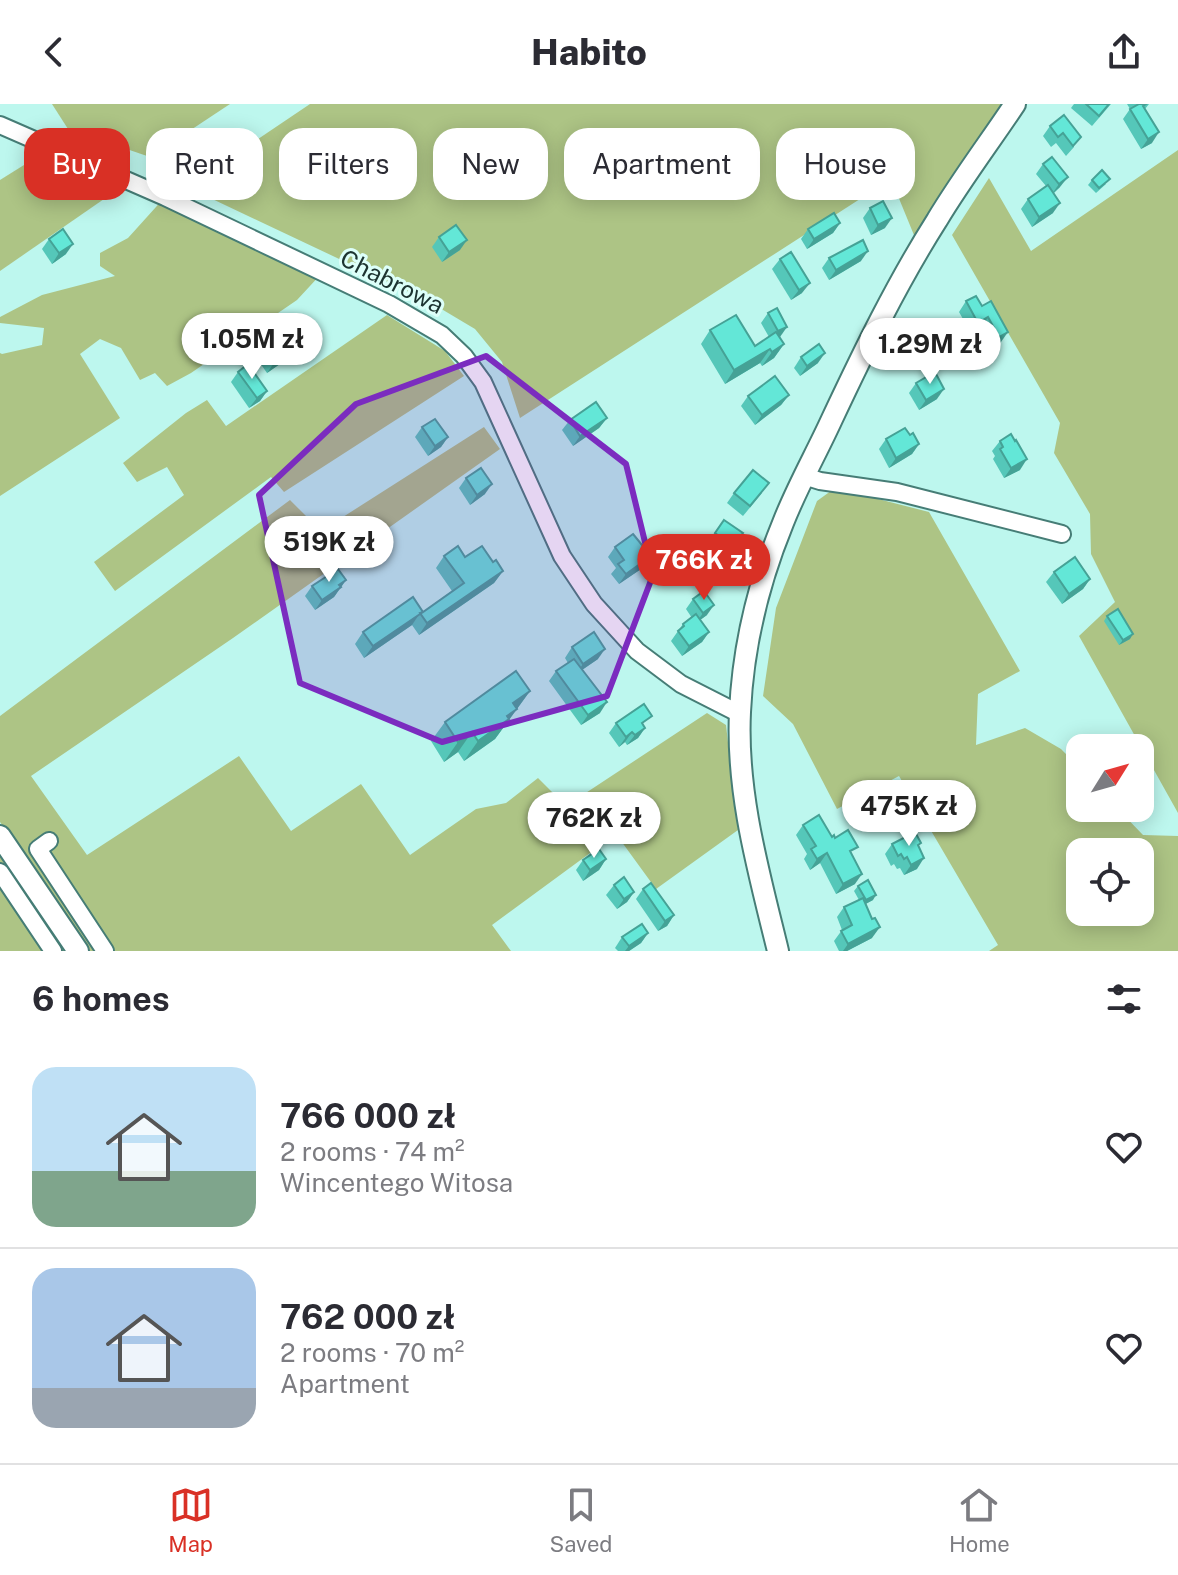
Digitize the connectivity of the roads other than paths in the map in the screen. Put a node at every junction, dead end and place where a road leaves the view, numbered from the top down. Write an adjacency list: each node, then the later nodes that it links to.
1 (1015, 104): 3 (main road)
2 (0, 125): 5 (street, Chabrowa)
3 (804, 476): 4 (street); 5 (main road)
4 (1062, 534)
5 (740, 714): 12 (main road)
6 (0, 836): 10 (main road)
7 (49, 841): 11 (street)
8 (0, 872): 9 (street)
9 (53, 951)
10 (78, 951)
11 (105, 951)
12 (778, 951)

